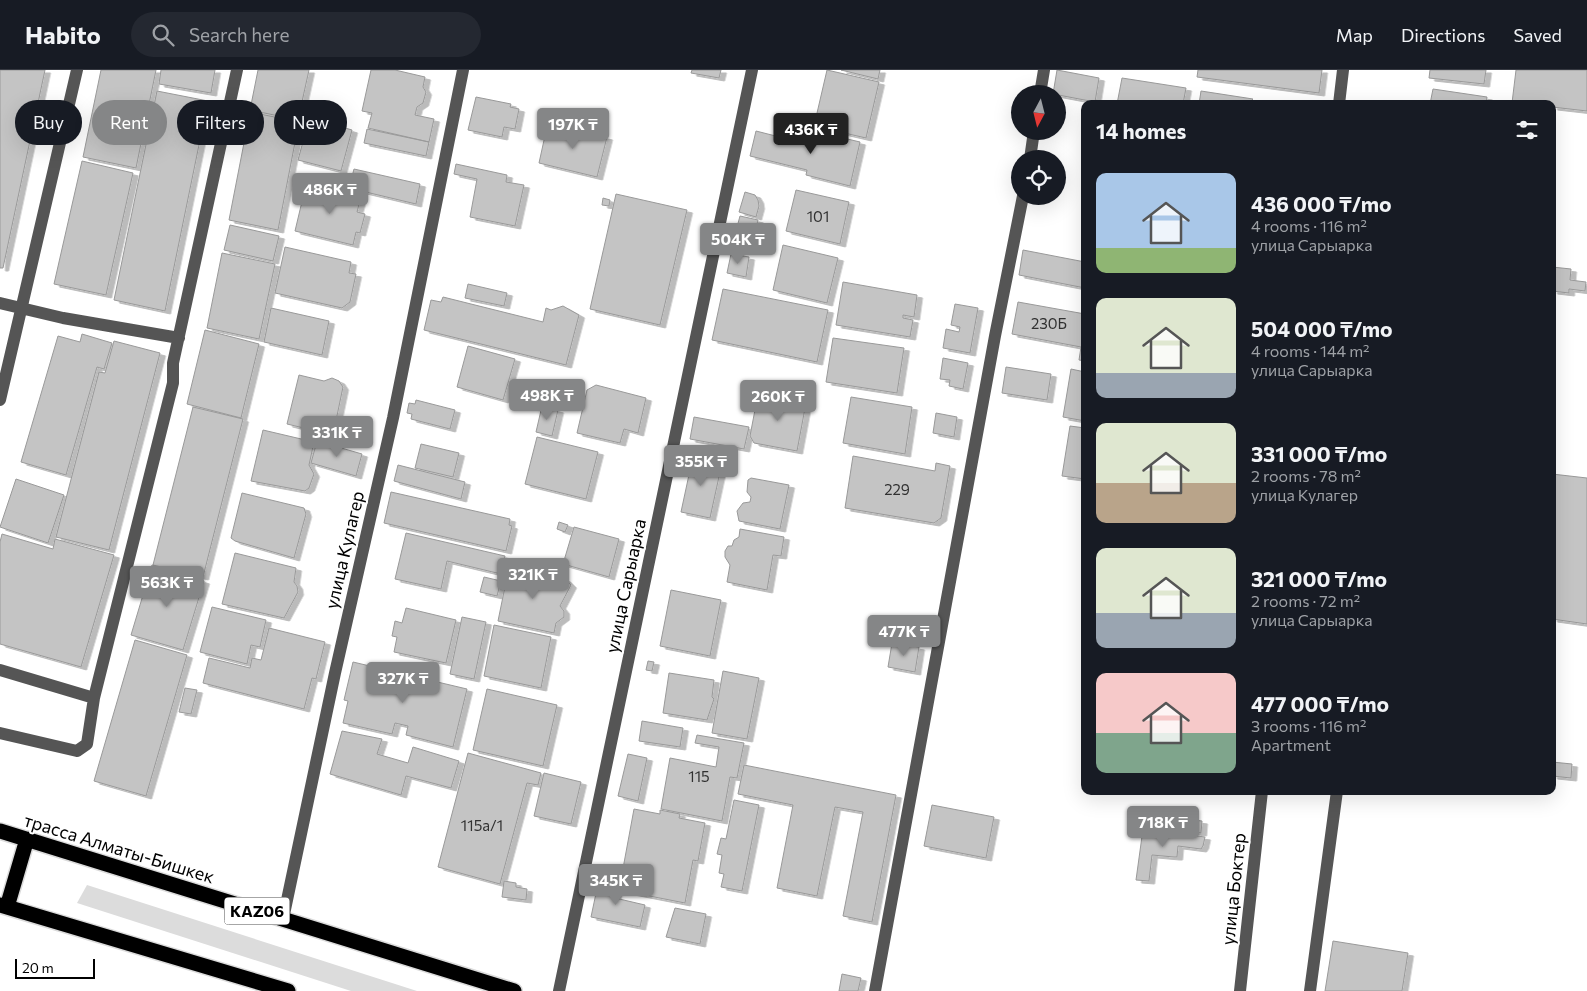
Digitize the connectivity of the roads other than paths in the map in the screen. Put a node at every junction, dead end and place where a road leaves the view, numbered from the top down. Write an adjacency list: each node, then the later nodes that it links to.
1 (77, 70): 11 (street)
2 (237, 70): 12 (street)
3 (463, 70): 22 (street, улица Кулагер)
4 (752, 70): 25 (street, улица Сарыарка)
5 (1044, 70): 7 (street)
6 (1342, 70): 8 (street)
7 (1042, 85)
8 (1339, 100)
9 (1021, 205): 26 (street)
10 (0, 303): 11 (street)
11 (20, 308): 12 (street); 13 (street)
12 (179, 338): 15 (street)
13 (0, 400)
14 (0, 670): 15 (street)
15 (94, 698): 16 (street)
16 (0, 733)
17 (1262, 795): 27 (street, улица Боктер)
18 (1336, 795): 28 (street)
19 (0, 831): 20 (highway, трасса Алматы-Бишкек / KАZ06)
20 (27, 839): 21 (highway); 22 (highway, трасса Алматы-Бишкек / KАZ06)
21 (4, 906): 23 (highway)
22 (283, 919): 24 (highway, трасса Алматы-Бишкек / KАZ06)
23 (288, 991)
24 (514, 991)
25 (559, 991)
26 (876, 991)
27 (1240, 991)
28 (1310, 991)

